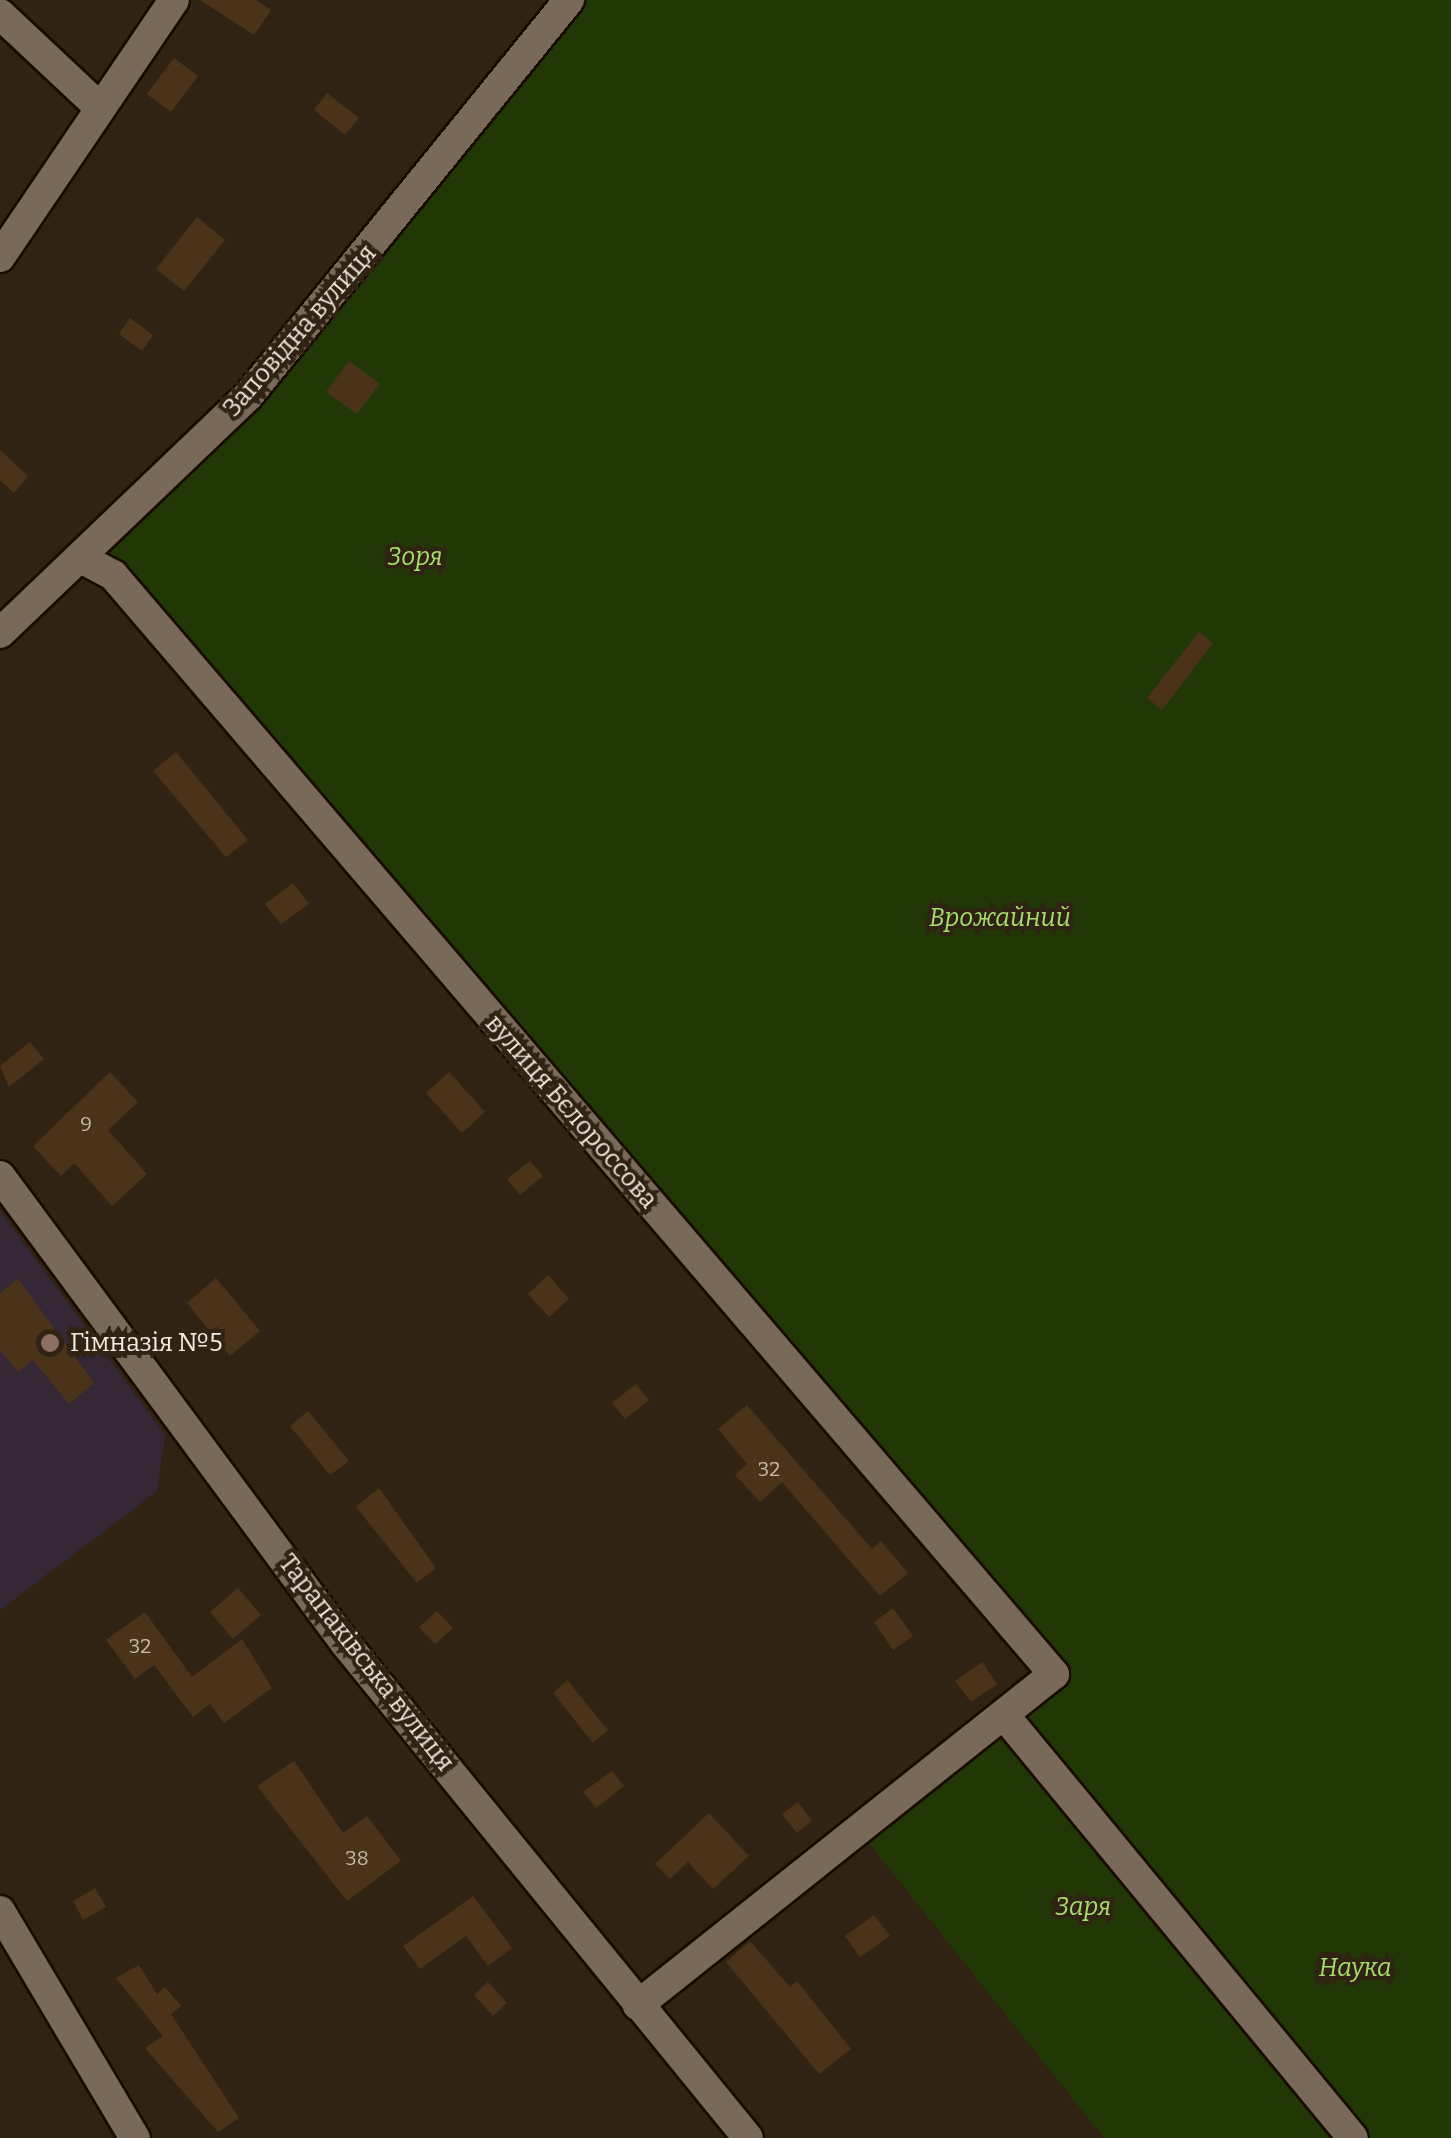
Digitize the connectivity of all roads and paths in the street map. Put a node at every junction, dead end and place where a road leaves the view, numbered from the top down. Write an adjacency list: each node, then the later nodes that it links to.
1 (174, 0): 4 (street)
2 (569, 0): 6 (street, Заповідна вулиця)
3 (0, 14): 4 (street)
4 (100, 108): 5 (street)
5 (0, 258)
6 (81, 558): 7 (street, Заповідна вулиця); 9 (street, вулиця Бєлороссова)
7 (0, 633)
8 (0, 1176): 11 (street, Тарапаківська вулиця)
9 (1004, 1715): 11 (street); 14 (street)
10 (0, 1911): 12 (street)
11 (638, 2006): 13 (street, Тарапаківська вулиця)
12 (135, 2138)
13 (748, 2138)
14 (1353, 2138)

